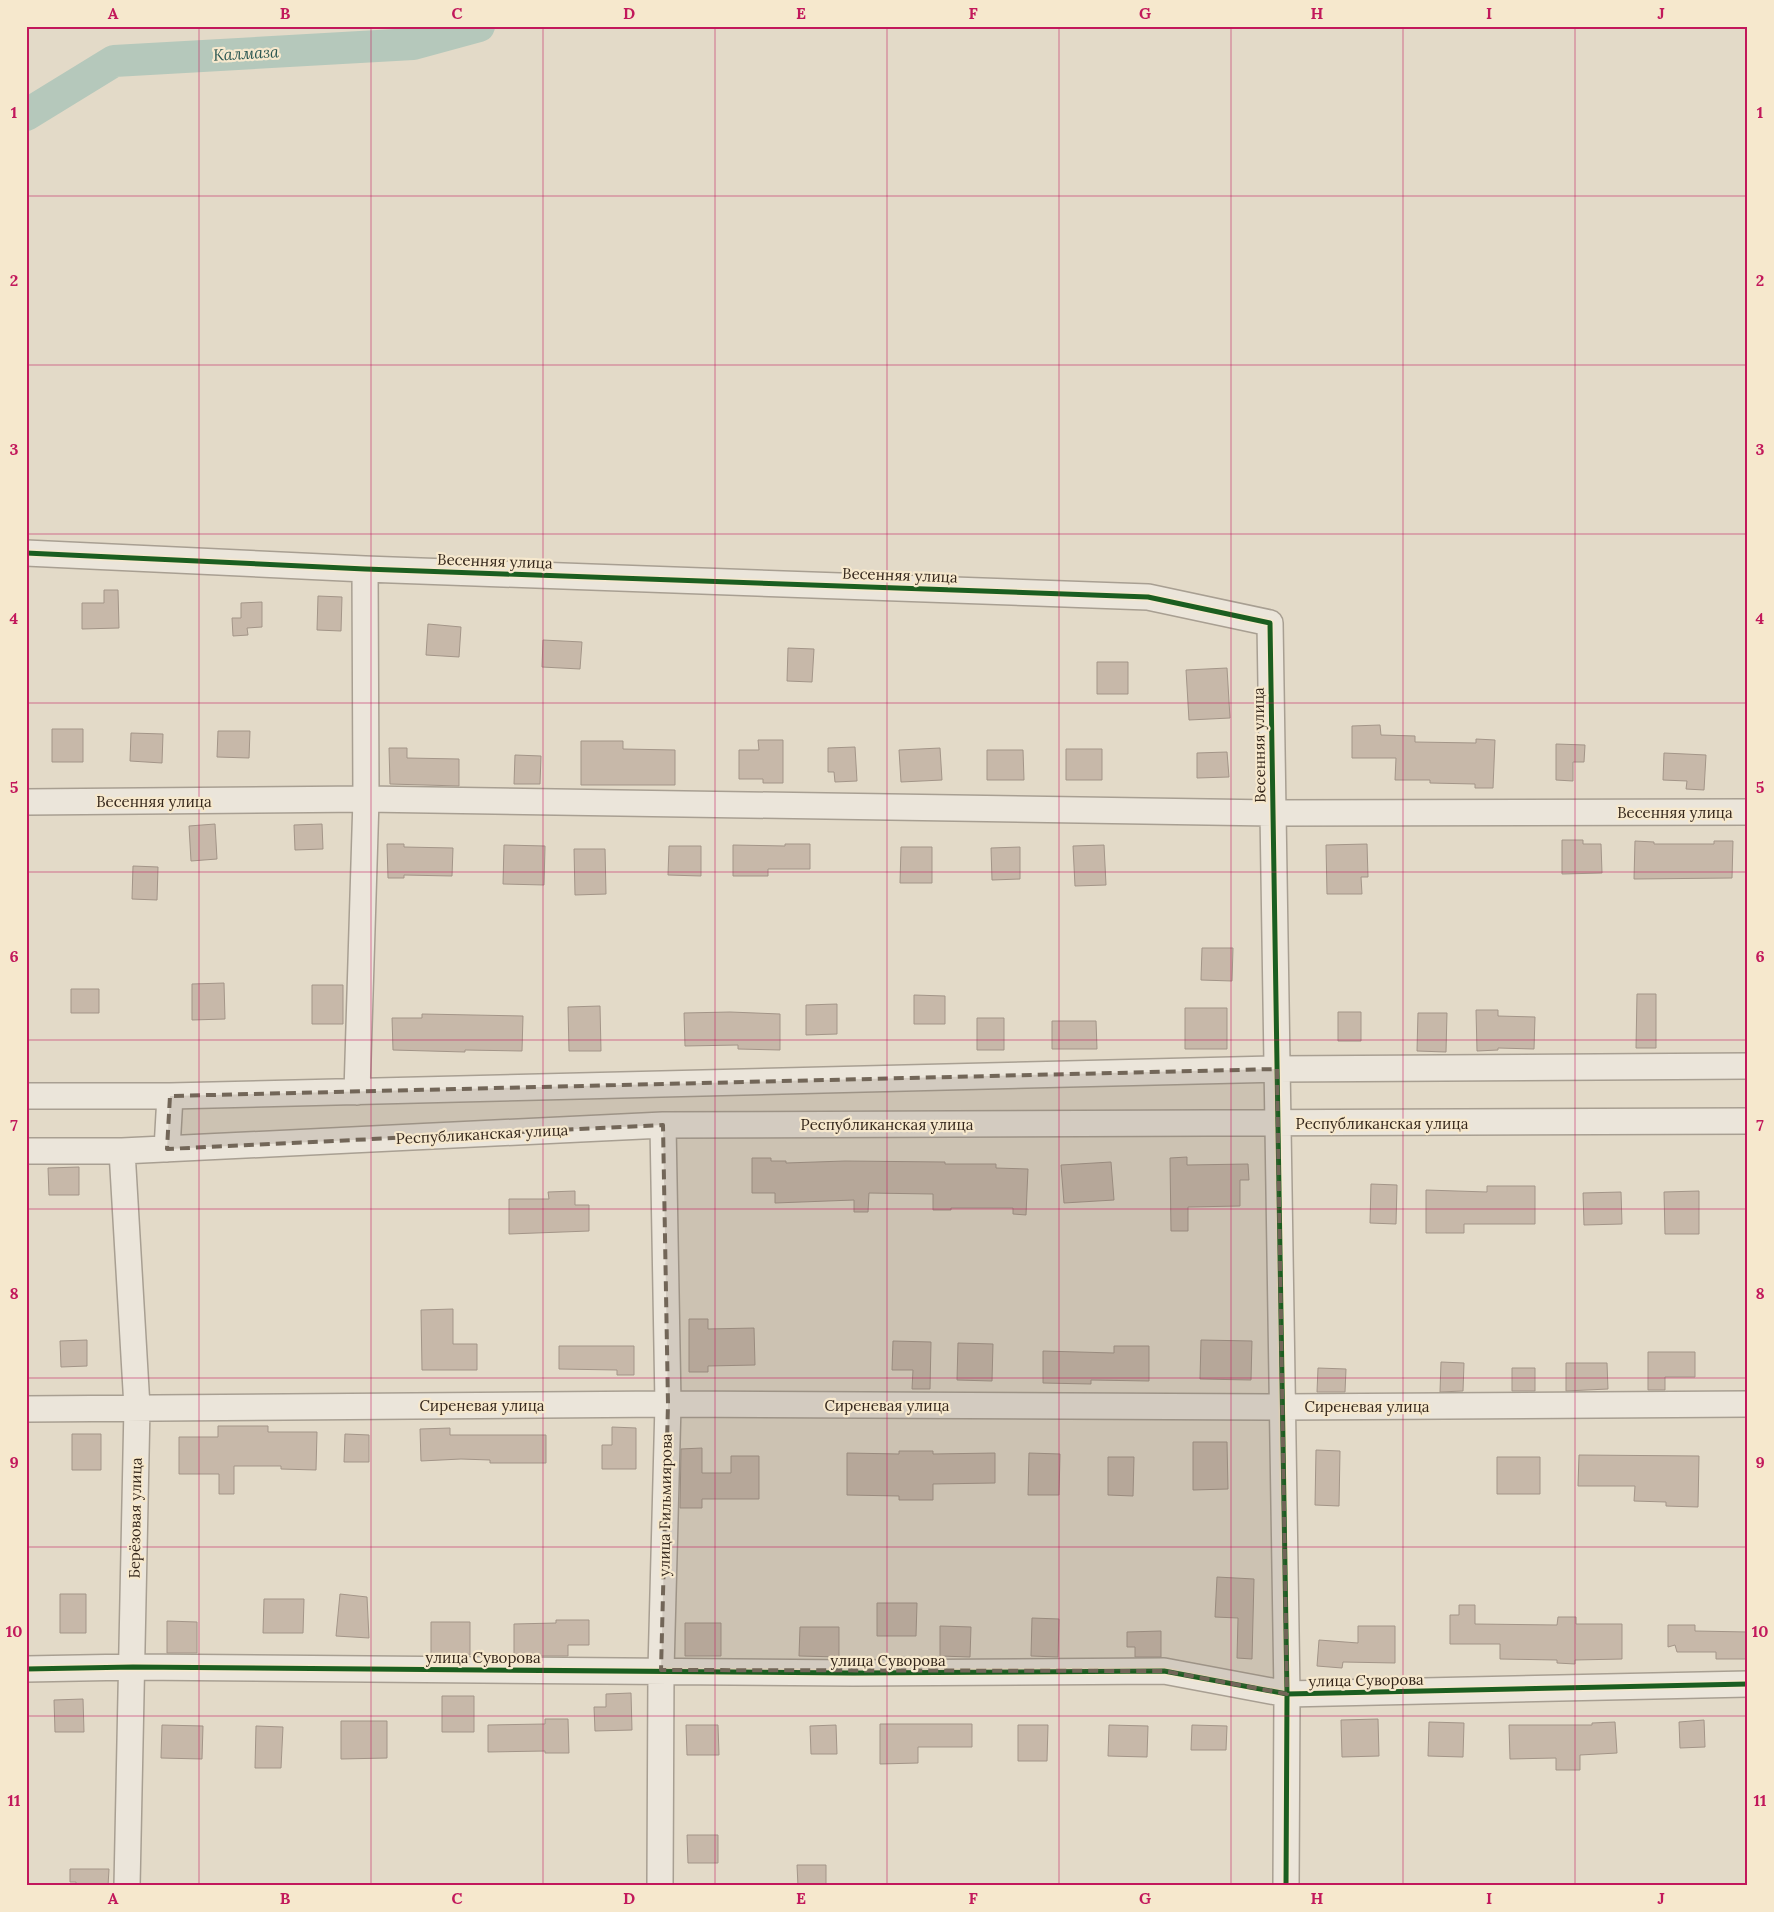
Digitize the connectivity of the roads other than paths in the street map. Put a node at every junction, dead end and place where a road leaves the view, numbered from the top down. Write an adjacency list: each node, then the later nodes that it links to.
1 (26, 553): 2 (street, Весенняя улица)
2 (365, 569): 3 (street); 6 (street, Весенняя улица)
3 (366, 799): 4 (street, Весенняя улица); 6 (street, Весенняя улица); 9 (street)
4 (26, 802)
5 (1748, 812): 6 (street, Весенняя улица)
6 (1272, 813): 8 (street, Весенняя улица)
7 (1748, 1066): 8 (street)
8 (1277, 1069): 9 (street); 13 (street, Весенняя улица)
9 (357, 1092): 11 (street)
10 (26, 1096): 11 (street)
11 (170, 1096): 15 (street)
12 (1748, 1122): 13 (street, Республиканская улица)
13 (1279, 1123): 14 (street, Республиканская улица); 21 (street, Весенняя улица)
14 (663, 1125): 15 (street, Республиканская улица); 18 (street, улица Гильмиярова)
15 (167, 1149): 17 (street, Республиканская улица)
16 (26, 1151): 17 (street, Республиканская улица)
17 (122, 1151): 20 (street, Берёзовая улица)
18 (668, 1404): 20 (street, Сиреневая улица); 21 (street, Сиреневая улица); 25 (street, улица Гильмиярова)
19 (1748, 1404): 21 (street, Сиреневая улица)
20 (137, 1407): 22 (street, Сиреневая улица); 23 (street, Берёзовая улица)
21 (1283, 1407): 27 (street, Весенняя улица)
22 (26, 1408)
23 (132, 1667): 24 (street, улица Суворова); 25 (street, улица Суворова); 28 (street, Берёзовая улица)
24 (26, 1669)
25 (662, 1670): 27 (street, улица Суворова); 29 (street, улица Гильмиярова)
26 (1748, 1684): 27 (street, улица Суворова)
27 (1287, 1694): 30 (street, Весенняя улица)
28 (127, 1886)
29 (660, 1886)
30 (1286, 1886)

